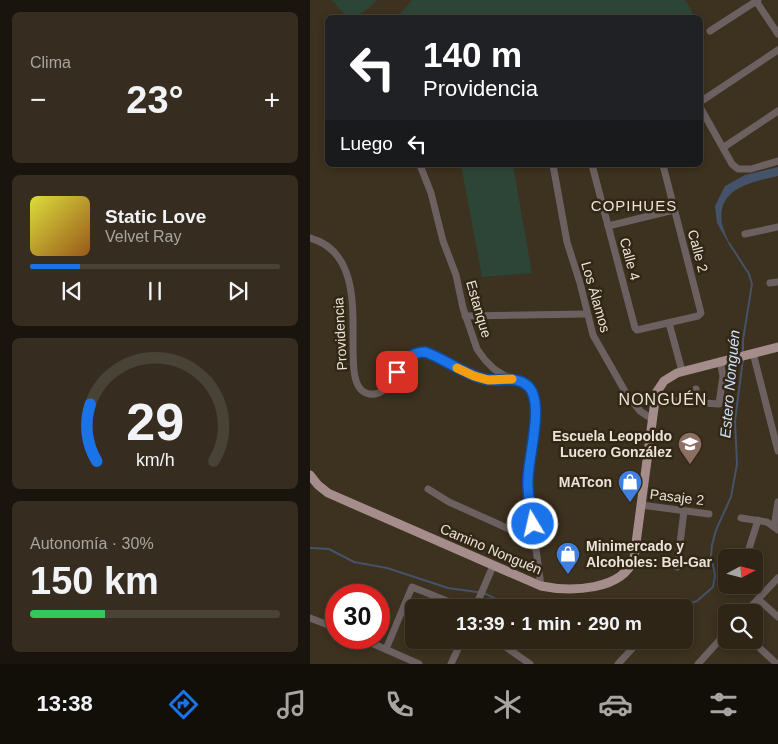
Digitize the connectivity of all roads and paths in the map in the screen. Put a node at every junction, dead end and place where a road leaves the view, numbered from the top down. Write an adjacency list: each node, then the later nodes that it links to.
1 (757, 1): 2 (street); 3 (street)
2 (710, 31)
3 (778, 34)
4 (778, 50): 5 (street)
5 (703, 100)
6 (778, 111): 8 (street)
7 (703, 112): 8 (street)
8 (724, 147): 9 (street)
9 (778, 161)
10 (421, 167): 20 (street, Estanque)
11 (553, 167): 19 (street, Los Álamos)
12 (593, 167): 15 (street, Calle 4)
13 (663, 167): 14 (street, Calle 2)
14 (674, 210): 15 (street); 21 (street, Calle 2)
15 (608, 226): 21 (street, Calle 4)
16 (778, 227): 17 (street)
17 (744, 234)
18 (310, 238): 26 (street, Providencia)
19 (588, 314): 20 (street); 30 (street, Los Álamos)
20 (465, 316): 26 (street, Estanque)
21 (669, 323): 25 (street)
22 (778, 346): 23 (main road, Camino Nonguén)
23 (751, 353): 24 (main road, Camino Nonguén); 31 (street)
24 (720, 361): 25 (main road, Camino Nonguén); 29 (street)
25 (682, 371): 30 (main road, Camino Nonguén)
26 (511, 378): 41 (street, Estanque)
27 (696, 389): 29 (street)
28 (676, 401): 29 (street)
29 (694, 402)
30 (652, 419): 35 (main road, Camino Nonguén)
31 (778, 451)
32 (310, 476): 43 (main road, Camino Nonguén)
33 (428, 490): 41 (street)
34 (778, 502): 40 (street)
35 (641, 505): 36 (street, Pasaje 2); 46 (main road, Camino Nonguén)
36 (684, 510): 37 (street, Pasaje 2); 44 (street)
37 (709, 514)
38 (741, 518): 39 (street)
39 (758, 520): 40 (street); 42 (street)
40 (776, 529)
41 (536, 541): 46 (street, Estanque)
42 (749, 549)
43 (493, 566): 46 (main road, Camino Nonguén); 49 (street)
44 (677, 567)
45 (778, 578): 50 (street)
46 (541, 586)
47 (407, 599): 48 (street)
48 (442, 599)
49 (479, 599)
50 (758, 599): 52 (street); 53 (street)
51 (405, 604): 56 (street)
52 (753, 604)
53 (778, 617)
54 (310, 618): 55 (street)
55 (325, 624)
56 (390, 639)
57 (718, 643): 67 (street)
58 (386, 649): 63 (street)
59 (458, 649): 64 (street)
60 (509, 649): 65 (street)
61 (632, 649): 66 (street)
62 (761, 649): 68 (street)
63 (419, 664)
64 (451, 664)
65 (530, 664)
66 (618, 664)
67 (698, 664)
68 (777, 664)

